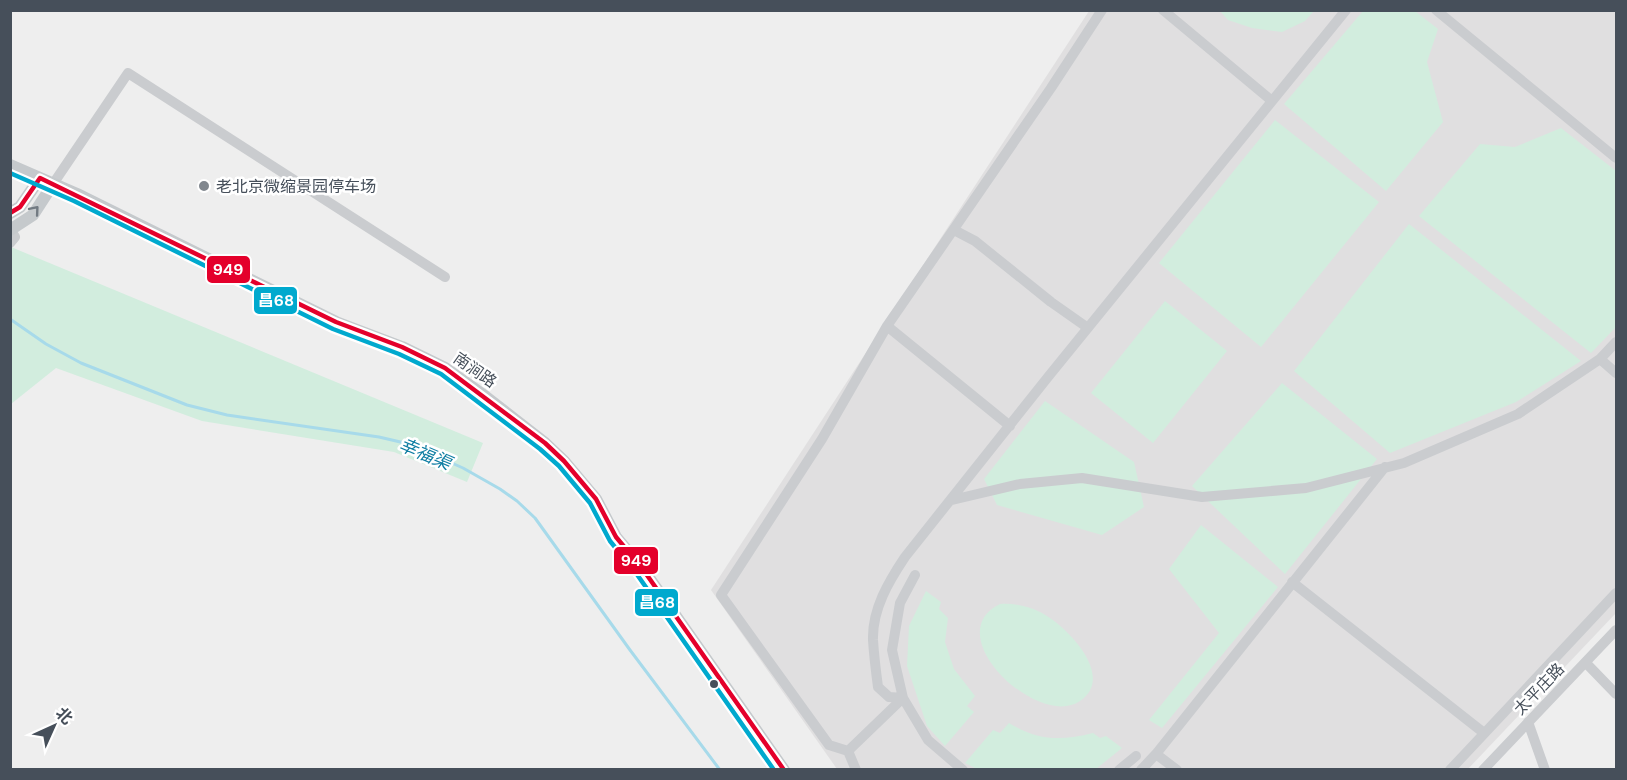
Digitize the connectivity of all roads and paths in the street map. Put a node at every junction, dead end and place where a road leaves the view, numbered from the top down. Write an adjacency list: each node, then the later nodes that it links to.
1 (1102, 10): 12 (street)
2 (1163, 10): 5 (street)
3 (1346, 10): 5 (street)
4 (1436, 10): 6 (street)
5 (1272, 101): 16 (street)
6 (1617, 158)
7 (10, 165): 8 (main road, 南涧路)
8 (40, 178): 9 (main road, 南涧路); 10 (main road)
9 (53, 184): 11 (main road, one-way to 9); 14 (street); 35 (main road, 南涧路)
10 (10, 213)
11 (11, 229): 13 (street)
12 (954, 230): 15 (street); 16 (street)
13 (10, 243)
14 (445, 277)
15 (887, 326): 20 (street); 32 (street)
16 (1088, 328): 20 (street)
17 (1617, 342): 18 (street)
18 (1600, 359): 19 (street); 21 (street)
19 (1617, 373)
20 (1010, 426): 22 (street)
21 (1386, 468): 22 (street); 24 (street)
22 (952, 500): 29 (street)
23 (915, 575): 29 (street)
24 (1292, 582): 31 (street); 33 (street)
25 (1617, 593): 31 (street)
26 (1617, 630): 27 (street, 太平庄路)
27 (1586, 663): 28 (street); 30 (street, 太平庄路)
28 (1617, 694)
29 (903, 698): 32 (street); 37 (street)
30 (1528, 722): 42 (street, 太平庄路); 43 (street)
31 (1484, 733): 41 (street)
32 (848, 751): 36 (street)
33 (1156, 754): 39 (street); 40 (street)
34 (1136, 756): 38 (street)
35 (784, 770)
36 (856, 770)
37 (963, 770)
38 (1119, 770)
39 (1141, 770)
40 (1177, 770)
41 (1450, 770)
42 (1483, 770)
43 (1545, 770)

